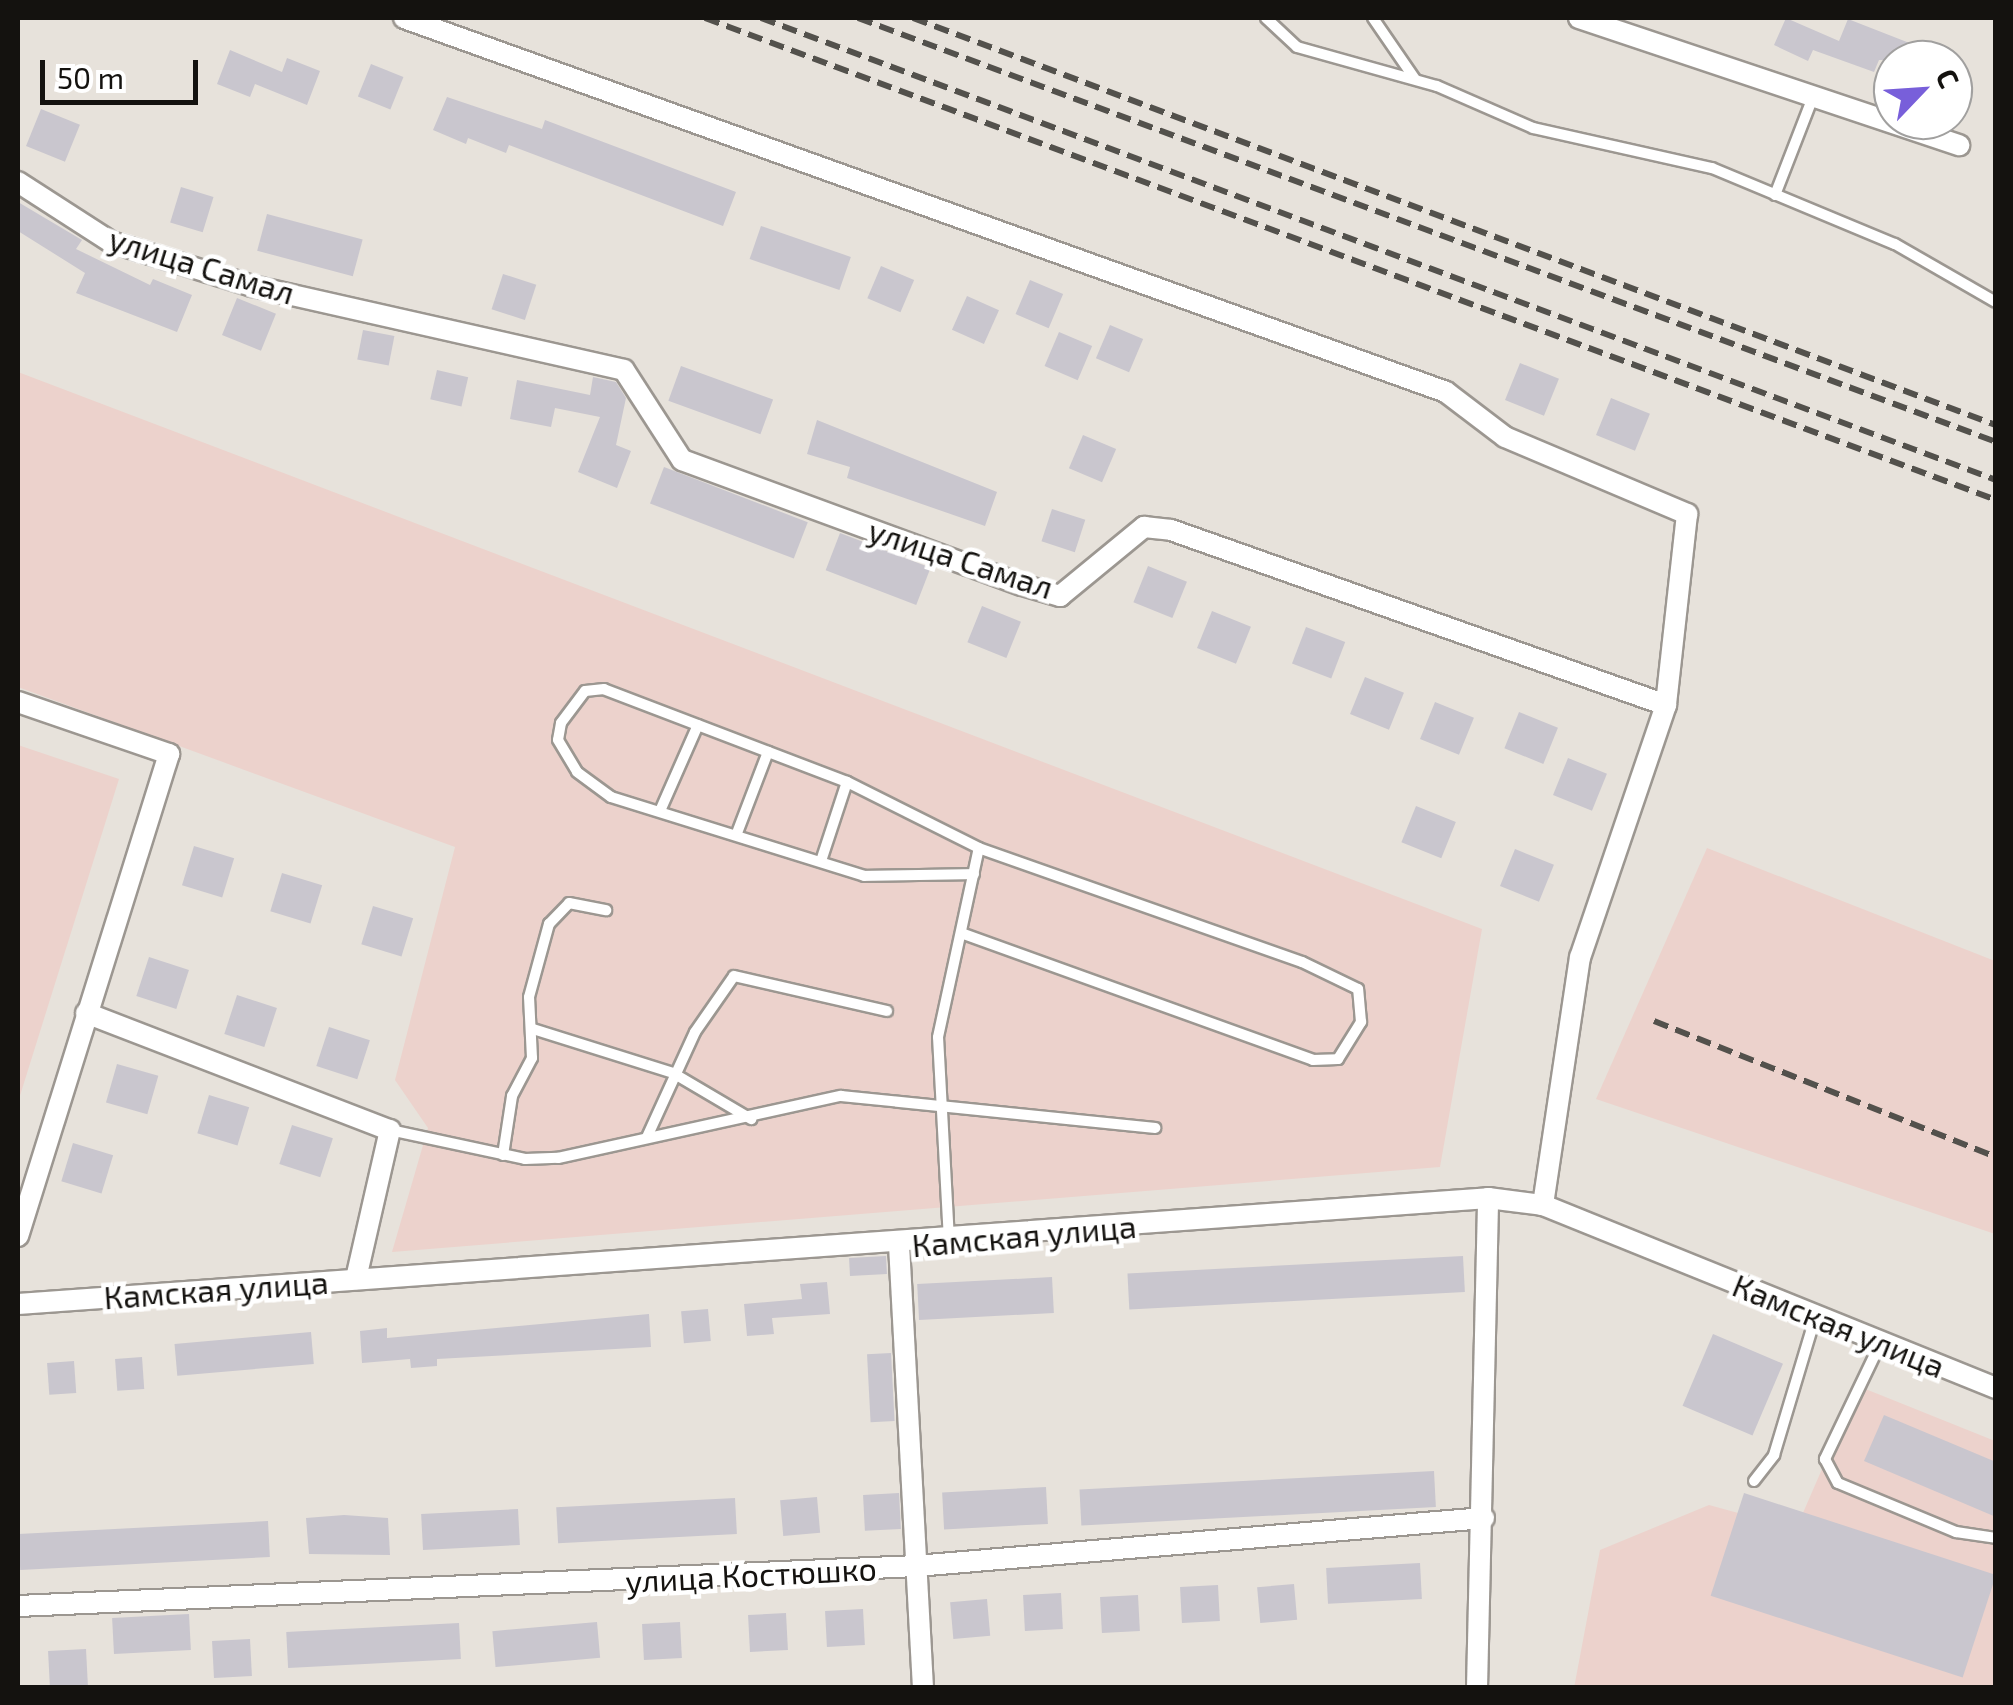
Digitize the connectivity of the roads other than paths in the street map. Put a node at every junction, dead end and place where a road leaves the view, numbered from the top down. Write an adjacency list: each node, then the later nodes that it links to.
1 (404, 18): 12 (street)
2 (1266, 18): 5 (lane)
3 (1373, 18): 5 (lane)
4 (1580, 18): 6 (street)
5 (1416, 80): 9 (lane)
6 (1813, 96): 7 (street); 9 (lane)
7 (1959, 145)
8 (18, 182): 12 (street, улица Самал)
9 (1774, 195): 10 (lane)
10 (1996, 302)
11 (18, 702): 24 (street)
12 (1666, 704): 34 (street)
13 (698, 725): 14 (lane); 16 (lane); 16 (lane)
14 (768, 752): 15 (lane); 17 (lane)
15 (846, 782): 18 (lane); 19 (lane)
16 (660, 811): 17 (lane)
17 (737, 833): 19 (lane)
18 (979, 848): 20 (lane); 22 (lane)
19 (822, 861): 20 (lane)
20 (974, 874): 22 (lane)
21 (606, 910): 25 (lane)
22 (961, 933): 27 (lane)
23 (887, 1011): 26 (lane)
24 (86, 1013): 30 (street); 35 (street)
25 (534, 1029): 26 (lane); 32 (lane)
26 (674, 1074): 28 (lane); 31 (lane)
27 (942, 1105): 28 (lane); 29 (lane); 36 (lane)
28 (752, 1119): 31 (lane)
29 (1155, 1128)
30 (390, 1130): 32 (lane); 38 (street)
31 (646, 1137): 32 (lane)
32 (502, 1155)
33 (1488, 1198): 34 (street, Камская улица); 36 (street, Камская улица); 44 (street)
34 (1543, 1206): 40 (street, Камская улица)
35 (18, 1236)
36 (949, 1241): 37 (street, Камская улица)
37 (900, 1245): 38 (street, Камская улица); 46 (street)
38 (356, 1279): 39 (street, Камская улица)
39 (18, 1304)
40 (1816, 1315): 41 (street, Камская улица); 43 (lane)
41 (1881, 1342): 42 (street, Камская улица); 45 (lane)
42 (1996, 1388)
43 (1754, 1481)
44 (1484, 1518): 46 (street, улица Костюшко); 49 (street)
45 (1996, 1538)
46 (916, 1566): 47 (street, улица Костюшко); 48 (street)
47 (18, 1606)
48 (923, 1688)
49 (1477, 1688)

